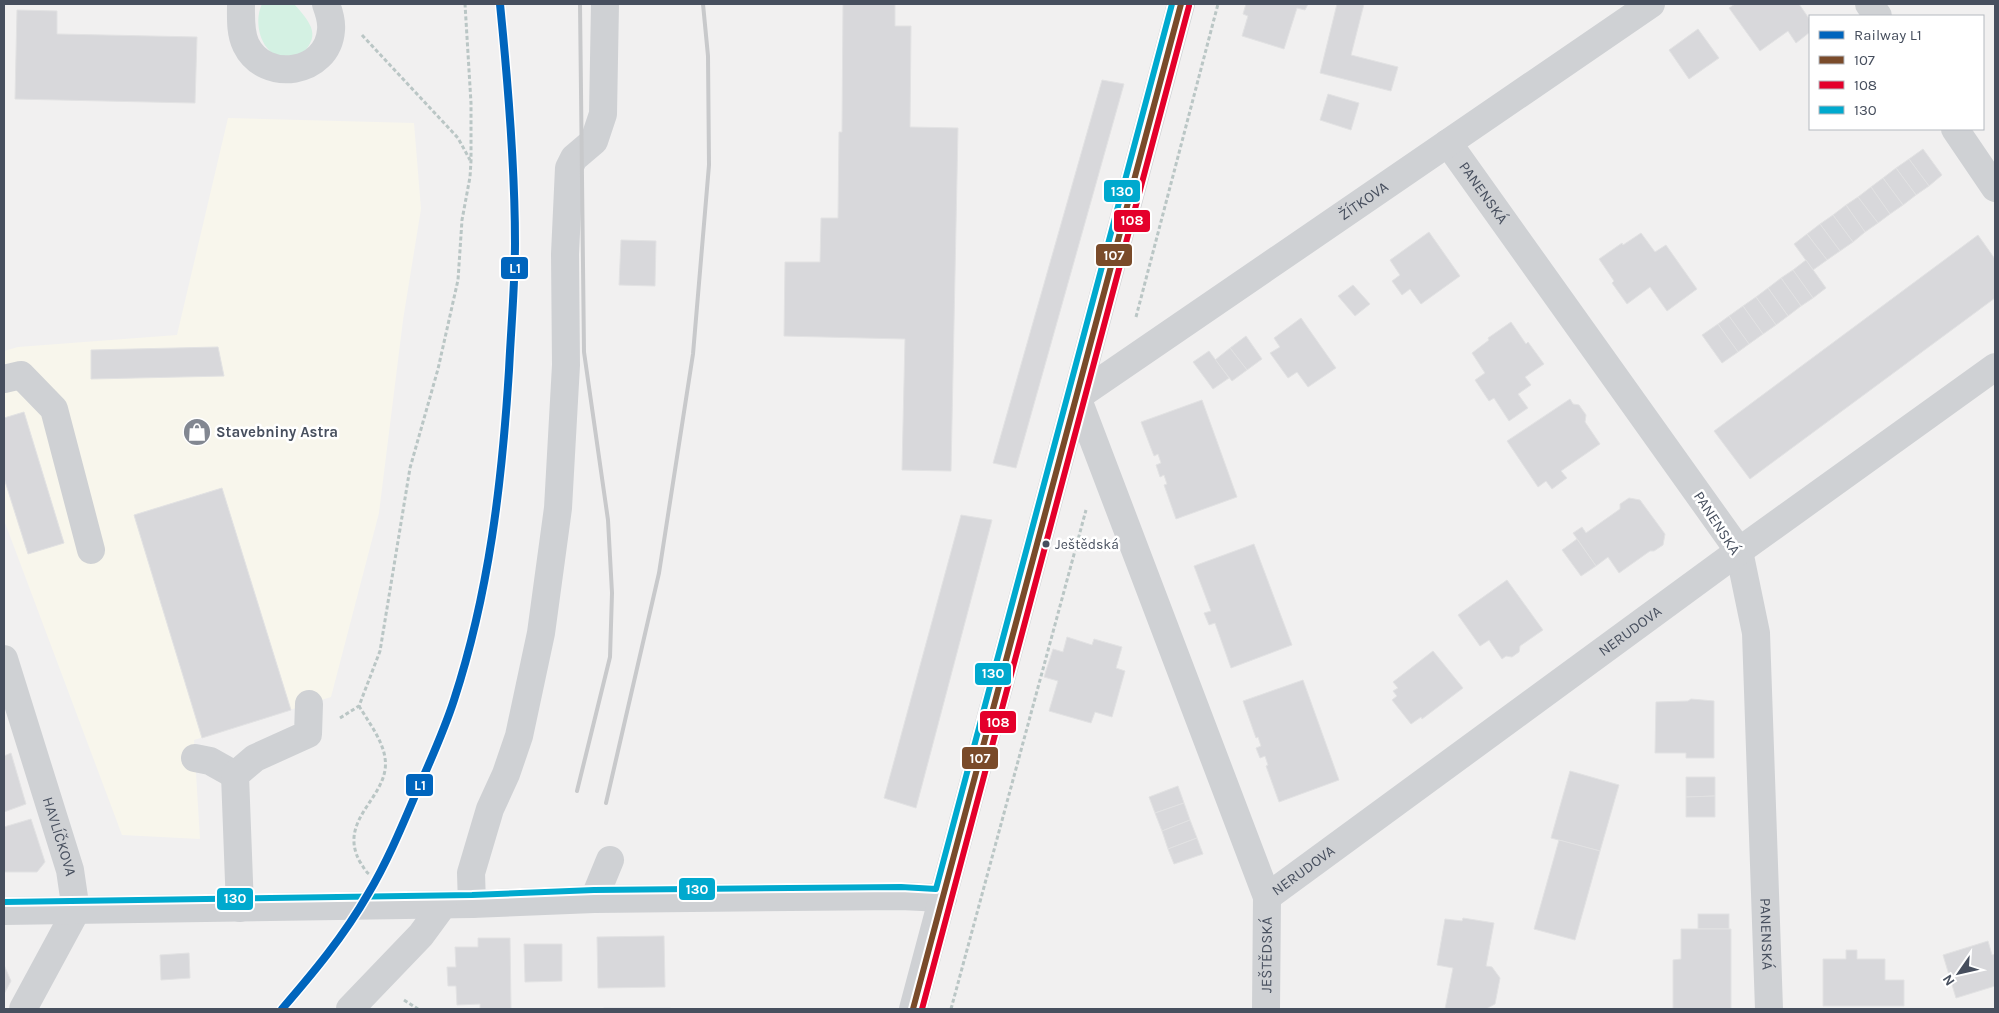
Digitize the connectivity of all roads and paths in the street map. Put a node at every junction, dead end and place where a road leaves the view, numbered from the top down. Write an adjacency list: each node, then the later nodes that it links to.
1 (240, 4): 2 (street)
2 (326, 4)
3 (465, 4): 13 (path)
4 (605, 4): 33 (street)
5 (1181, 4): 18 (street)
6 (1218, 4): 15 (path)
7 (1651, 4): 12 (street, ŽÍTKOVA)
8 (1869, 4): 9 (street)
9 (1877, 15)
10 (357, 29): 13 (path)
11 (1956, 130): 14 (street)
12 (1448, 143): 18 (street, ŽÍTKOVA); 21 (street, PANENSKÁ)
13 (471, 161): 24 (path)
14 (1995, 188)
15 (1135, 320)
16 (1995, 367): 21 (street, NERUDOVA)
17 (4, 378): 20 (street)
18 (1076, 397): 19 (street, JEŠTĚDSKÁ); 31 (street)
19 (1098, 455): 30 (street, JEŠTĚDSKÁ); 41 (path)
20 (91, 550)
21 (1739, 551): 30 (street, NERUDOVA); 43 (street, PANENSKÁ)
22 (4, 659): 36 (street, HAVLÍČKOVA)
23 (309, 704): 25 (street)
24 (359, 706): 25 (path); 29 (path)
25 (308, 734): 27 (street)
26 (195, 758): 27 (street)
27 (235, 775): 35 (street)
28 (610, 860): 32 (street)
29 (367, 874)
30 (1267, 897): 42 (street, JEŠTĚDSKÁ)
31 (943, 898): 32 (street); 40 (street)
32 (594, 899): 33 (street)
33 (472, 904): 34 (street)
34 (443, 905): 35 (street); 39 (street)
35 (240, 908): 36 (street)
36 (76, 910): 37 (street); 38 (street)
37 (4, 912)
38 (23, 1009)
39 (350, 1009)
40 (913, 1009)
41 (951, 1009)
42 (1266, 1009)
43 (1769, 1009)

